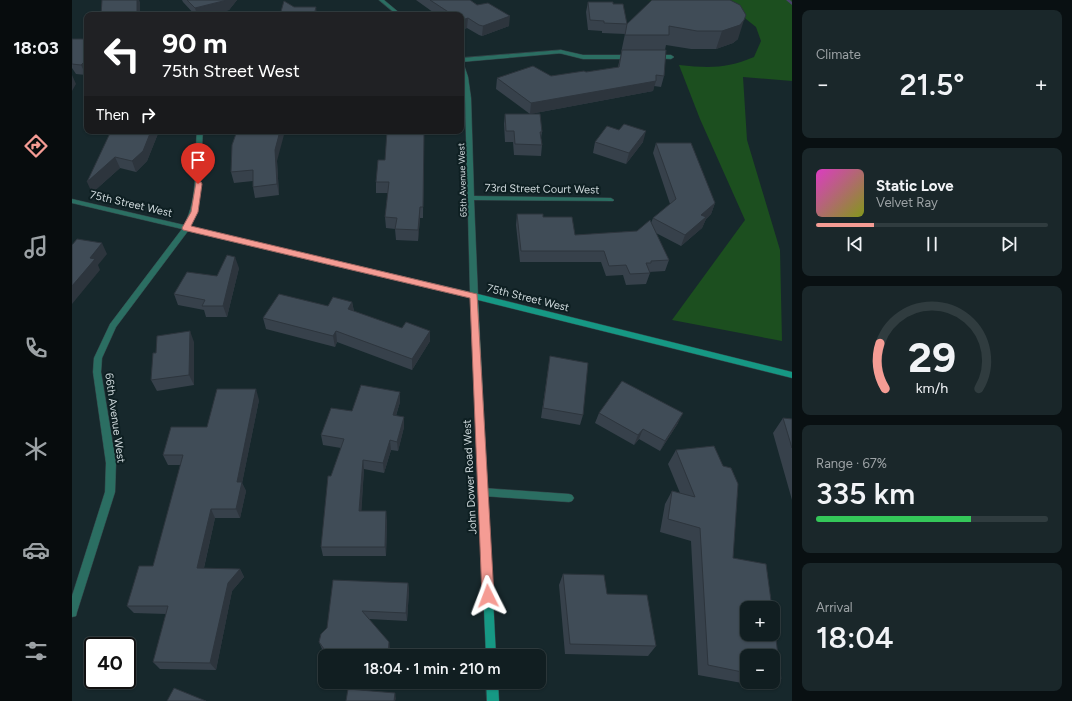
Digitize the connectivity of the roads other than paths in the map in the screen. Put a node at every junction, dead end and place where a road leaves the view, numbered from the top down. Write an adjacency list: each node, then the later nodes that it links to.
1 (381, 0): 2 (street)
2 (396, 12)
3 (634, 57): 6 (street)
4 (649, 57): 5 (street)
5 (671, 58)
6 (464, 60)
7 (464, 74): 9 (street, 65th Avenue West)
8 (200, 134): 12 (street, 66th Avenue West)
9 (472, 198): 10 (street, 73rd Street Court West); 13 (street, 65th Avenue West)
10 (611, 200)
11 (72, 201): 12 (street, 75th Street West)
12 (186, 228): 13 (street, 75th Street West); 17 (street, 66th Avenue West)
13 (474, 296): 14 (street, 75th Street West); 15 (street, John Dower Road West)
14 (792, 375)
15 (483, 492): 16 (street); 18 (street, John Dower Road West)
16 (568, 498)
17 (72, 612)
18 (491, 649)
19 (492, 689): 20 (street)
20 (493, 701)

